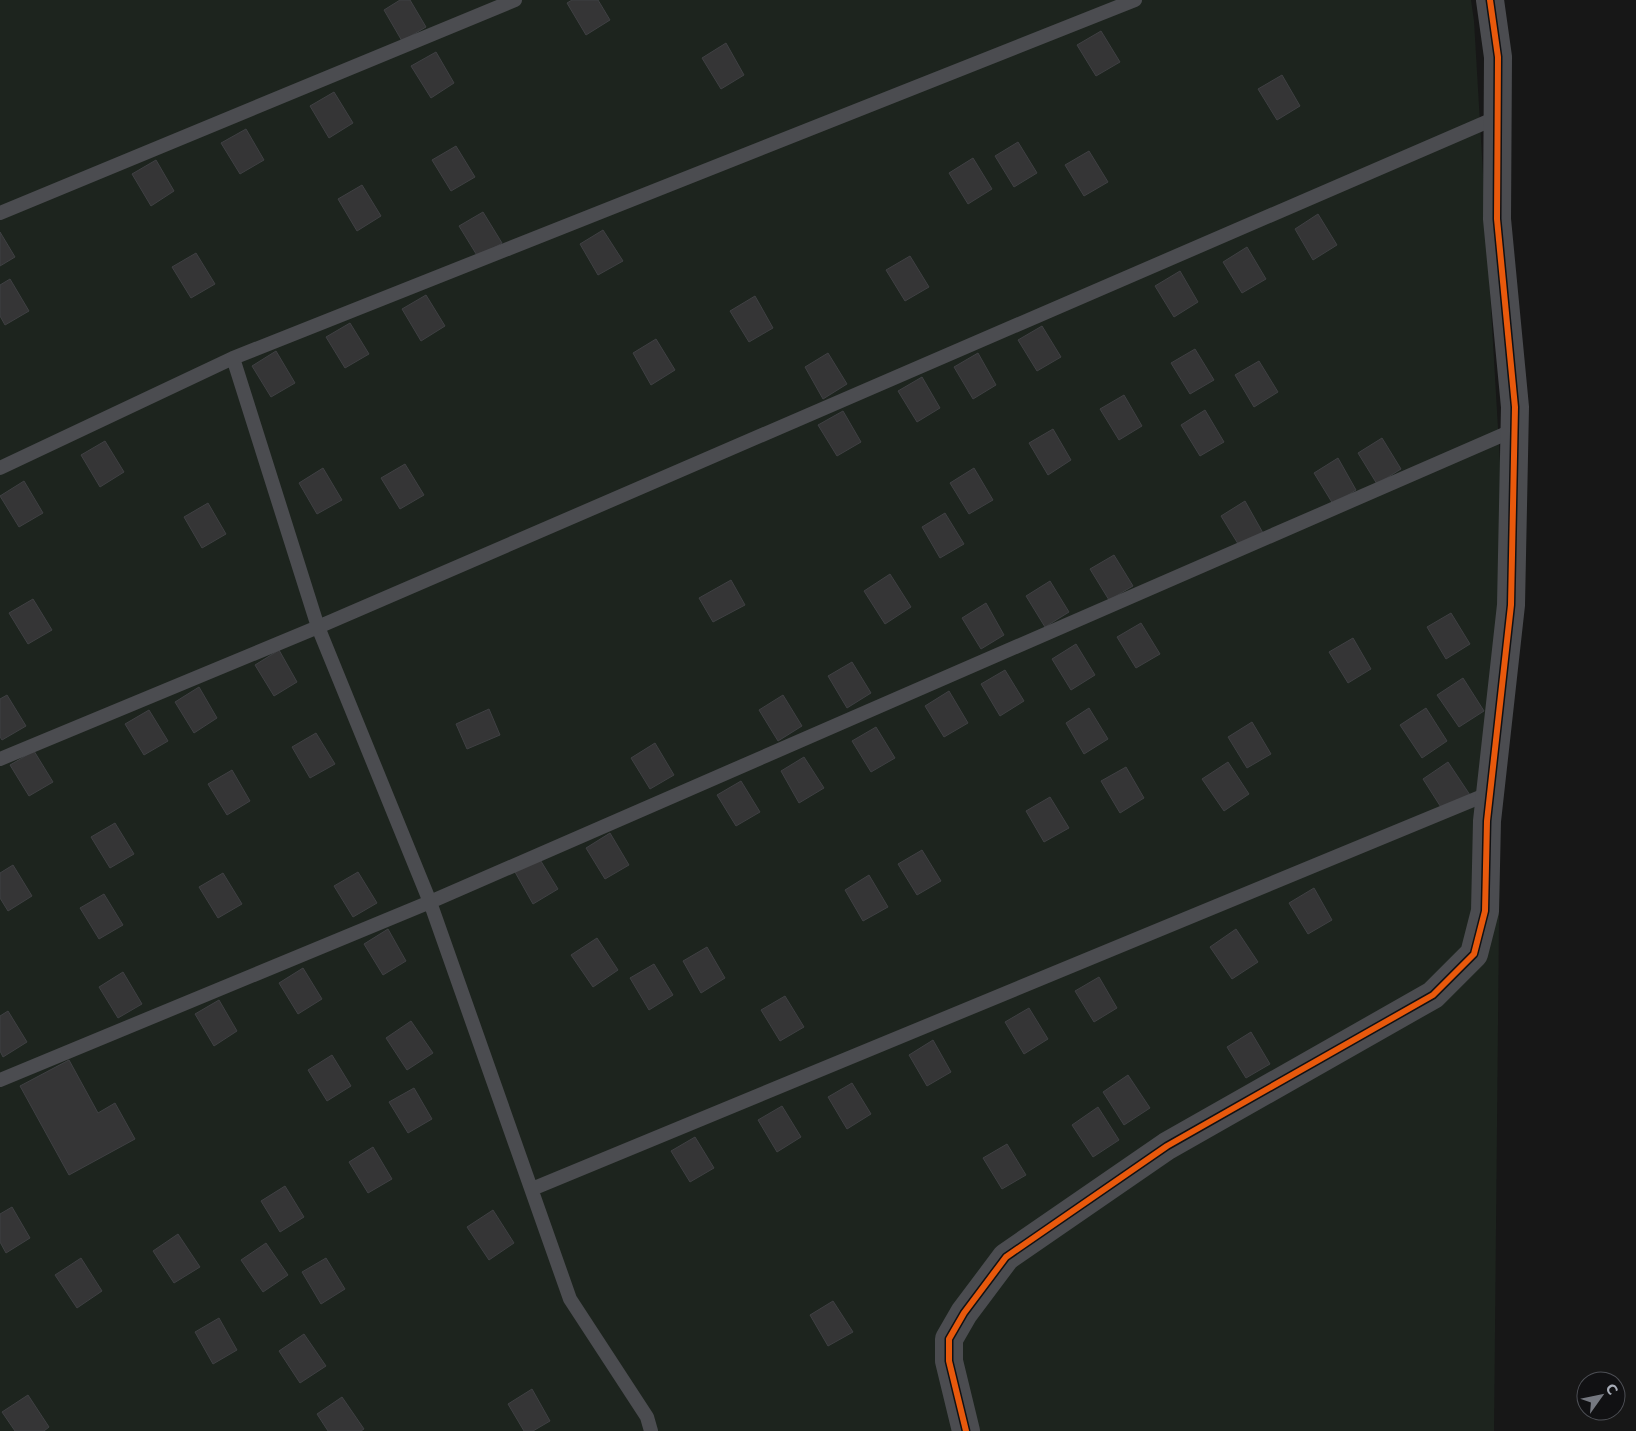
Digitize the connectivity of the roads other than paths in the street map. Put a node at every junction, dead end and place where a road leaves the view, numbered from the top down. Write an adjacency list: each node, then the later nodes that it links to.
1 (514, 0): 5 (lane)
2 (1135, 0): 6 (lane)
3 (1490, 0): 4 (street)
4 (1498, 117): 7 (street); 9 (lane)
5 (0, 213)
6 (233, 358): 8 (lane); 9 (lane)
7 (1514, 430): 11 (street); 12 (lane)
8 (0, 468)
9 (318, 627): 10 (lane); 12 (lane)
10 (0, 759)
11 (1490, 793): 14 (lane); 16 (street)
12 (430, 902): 13 (lane); 14 (lane)
13 (0, 1080)
14 (532, 1189): 15 (lane)
15 (651, 1431)
16 (966, 1431)

